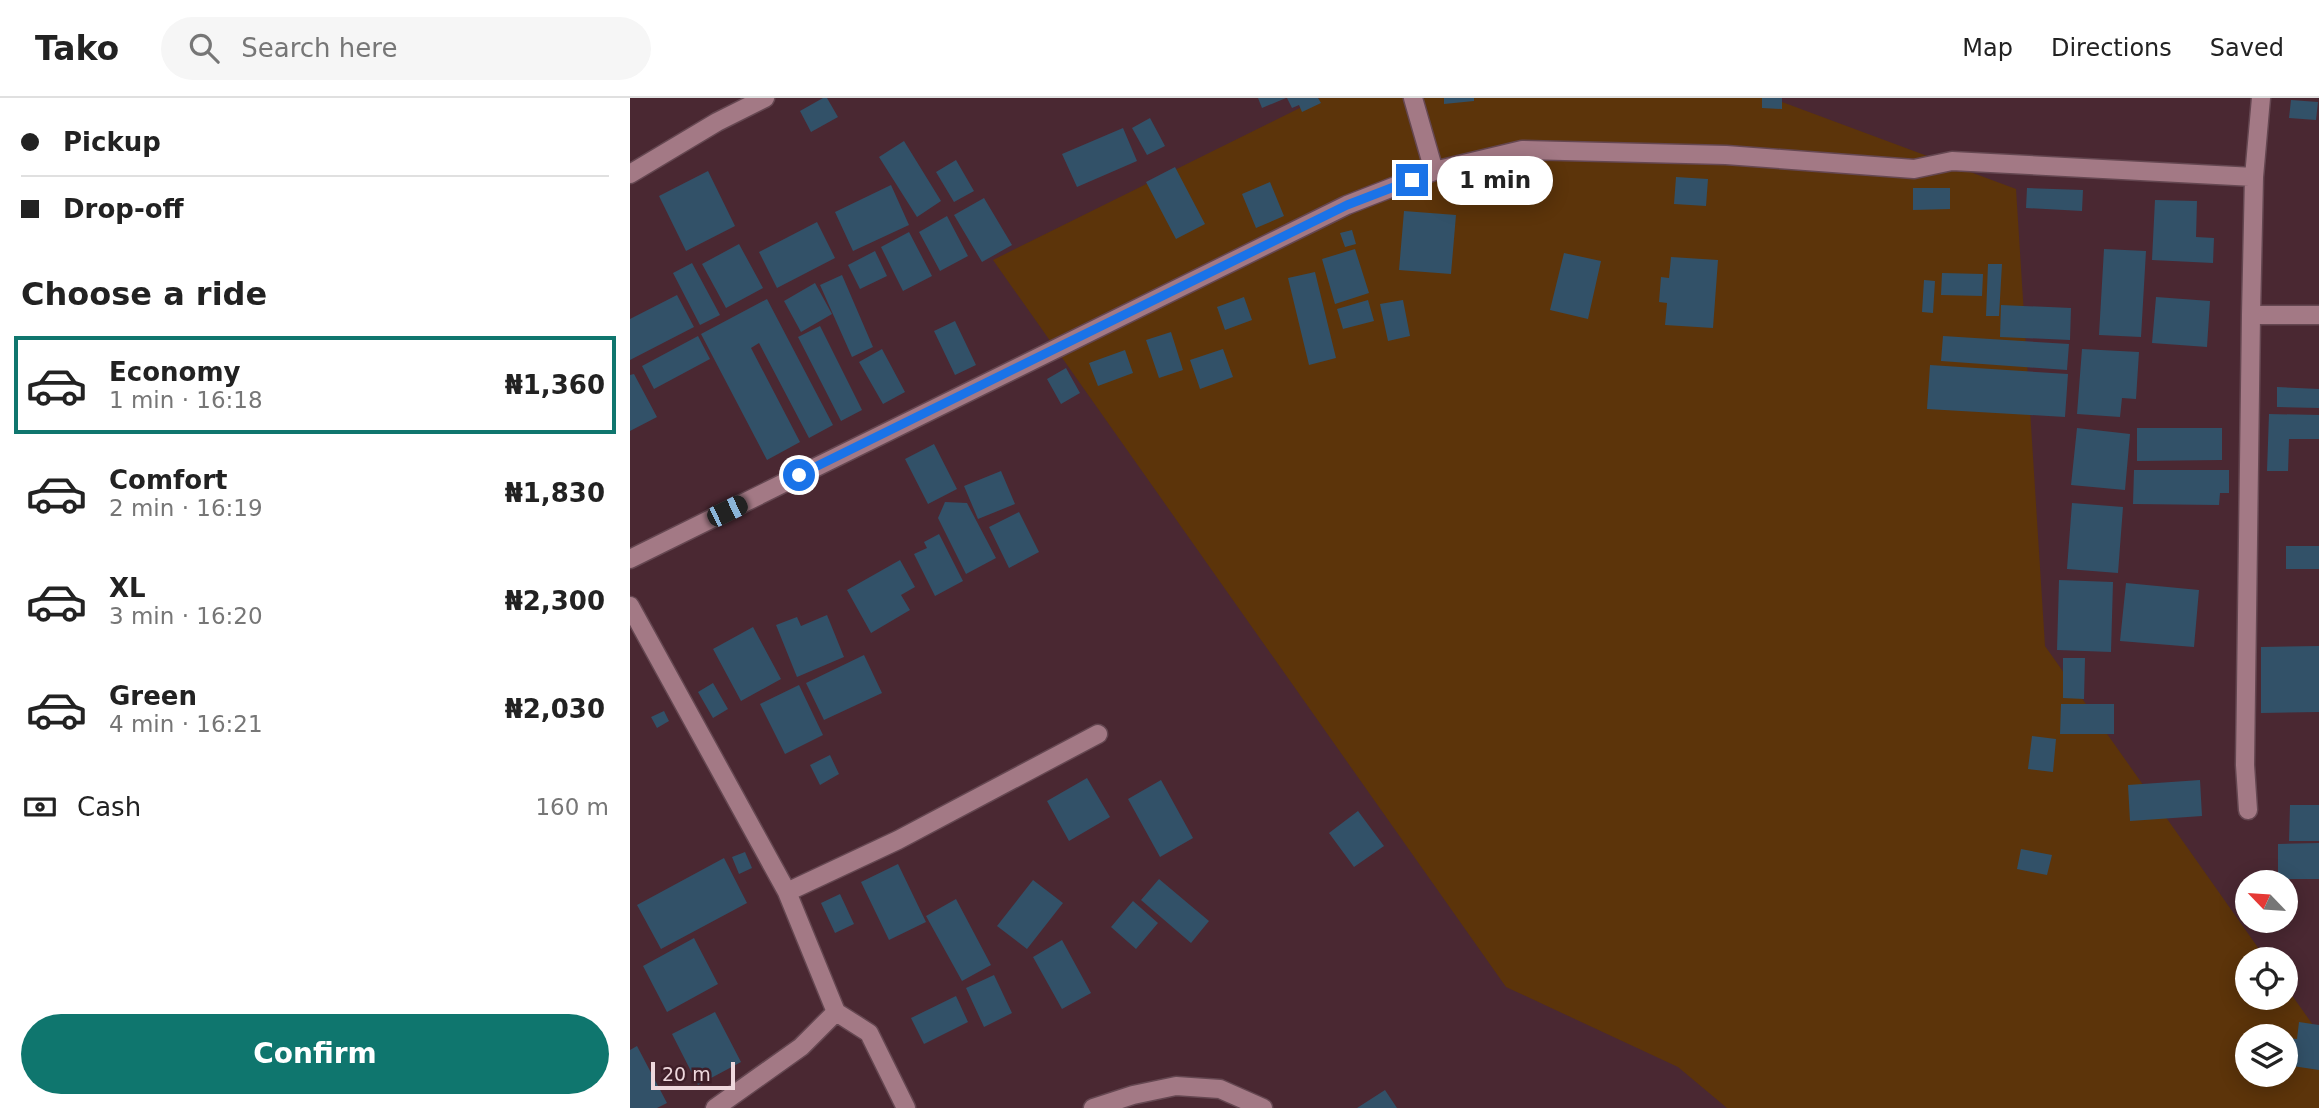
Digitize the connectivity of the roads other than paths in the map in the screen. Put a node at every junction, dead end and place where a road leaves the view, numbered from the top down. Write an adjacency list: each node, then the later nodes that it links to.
1 (765, 98): 5 (street)
2 (1413, 98): 4 (street)
3 (2261, 98): 6 (street)
4 (1434, 171): 6 (street); 9 (street)
5 (630, 174)
6 (2254, 177): 7 (street)
7 (2251, 314): 8 (street); 12 (street)
8 (2319, 316)
9 (630, 559)
10 (630, 606): 13 (street)
11 (1098, 734): 13 (street)
12 (2248, 810)
13 (788, 892): 14 (street)
14 (836, 1012): 15 (street); 16 (street)
15 (716, 1108)
16 (906, 1108)
17 (1093, 1108): 18 (street)
18 (1263, 1108)

